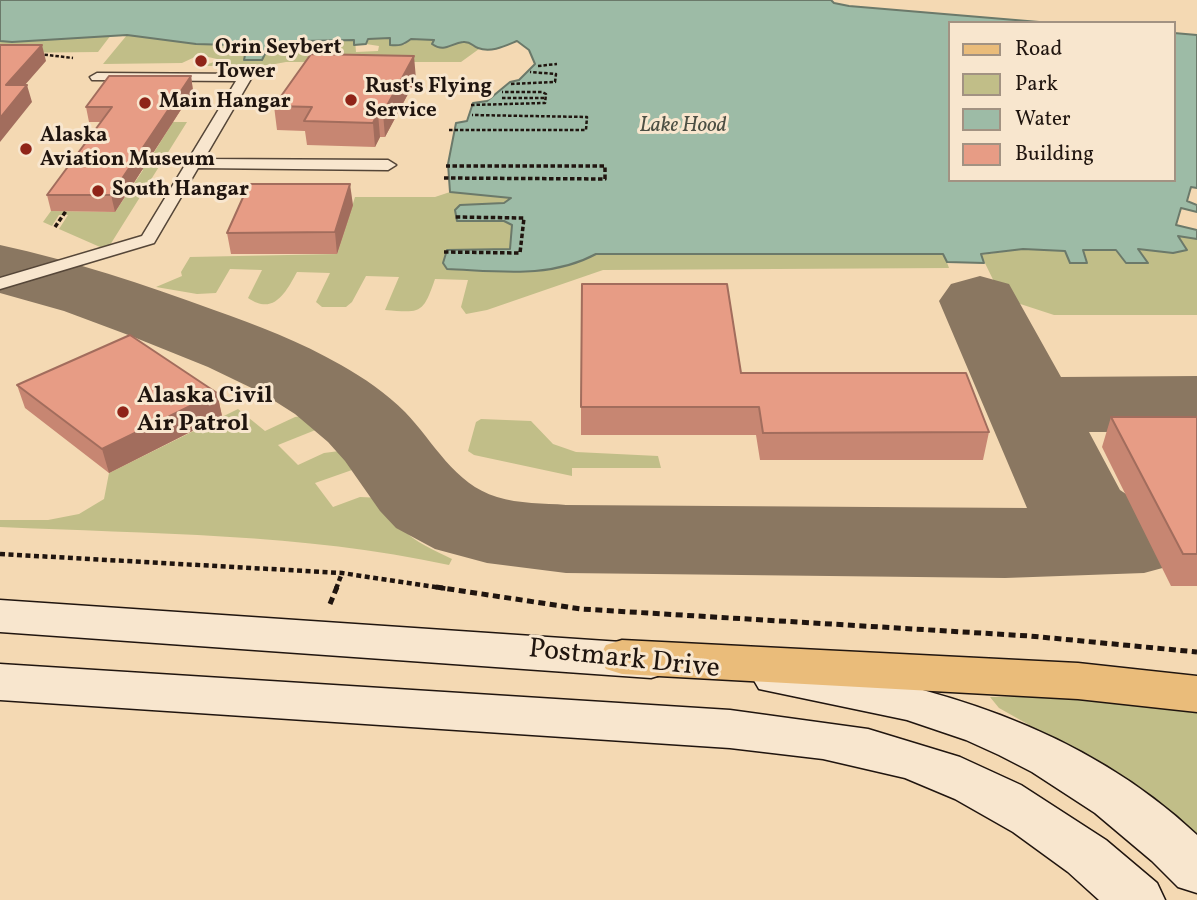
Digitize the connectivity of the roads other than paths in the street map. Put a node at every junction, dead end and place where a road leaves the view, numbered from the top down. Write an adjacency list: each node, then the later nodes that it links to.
1 (97, 77): 2 (lane)
2 (194, 163): 3 (lane); 4 (lane)
3 (388, 165)
4 (0, 285)
5 (0, 616): 6 (street, Postmark Drive)
6 (622, 657): 8 (main road); 9 (street, Postmark Drive)
7 (0, 682): 10 (street)
8 (1197, 694)
9 (1197, 870)
10 (1137, 900)

